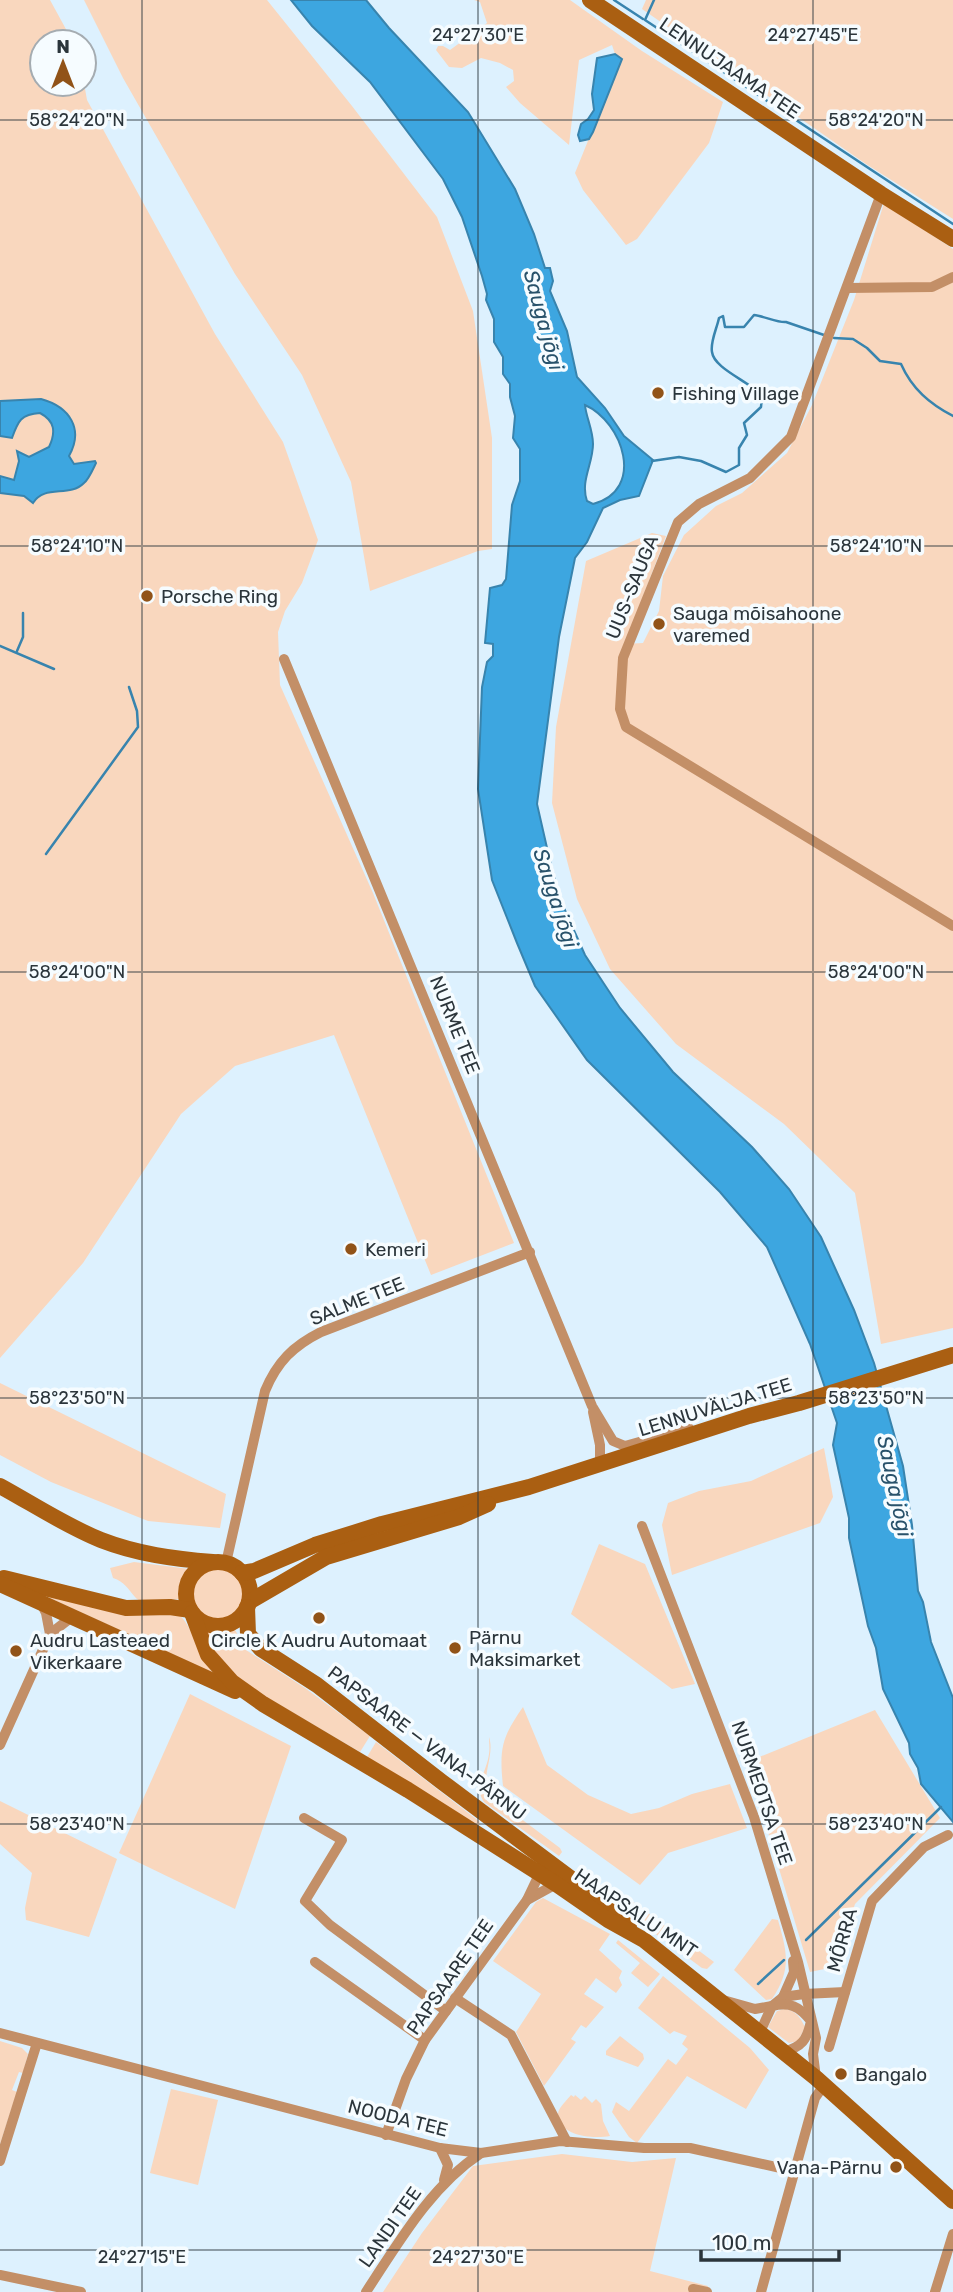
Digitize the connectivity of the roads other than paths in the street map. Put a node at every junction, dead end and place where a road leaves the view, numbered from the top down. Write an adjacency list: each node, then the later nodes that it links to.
1 (590, 0): 2 (main road, LENNUJAAMA TEE)
2 (881, 194): 3 (main road, LENNUJAAMA TEE); 5 (street, UUS-SAUGA)
3 (953, 239)
4 (953, 277): 5 (street)
5 (847, 288): 7 (street, UUS-SAUGA)
6 (284, 659): 8 (street, NURME TEE)
7 (953, 926)
8 (530, 1252): 10 (street, NURME TEE); 17 (street, SALME TEE)
9 (953, 1355): 11 (main road, LENNUVÄLJA TEE)
10 (592, 1406): 12 (street, NURME TEE); 13 (street, NURME TEE)
11 (749, 1416): 12 (street); 13 (main road, LENNUVÄLJA TEE)
12 (613, 1441): 13 (street)
13 (605, 1462): 15 (main road, LENNUVÄLJA TEE)
14 (0, 1486): 17 (main road)
15 (529, 1487): 18 (main road, LENNUVÄLJA TEE); 22 (main road, LENNUVÄLJA TEE)
16 (642, 1526): 32 (street, NURMEOTSA TEE)
17 (220, 1562): 18 (main road); 23 (main road)
18 (242, 1573): 22 (main road)
19 (0, 1577): 23 (main road)
20 (0, 1584): 21 (main road)
21 (41, 1602): 24 (main road); 25 (street)
22 (248, 1604): 23 (main road); 30 (main road, PAPSAARE — VANA-PÄRNU)
23 (191, 1611): 26 (main road)
24 (73, 1616): 25 (street); 26 (main road)
25 (50, 1634): 27 (street)
26 (263, 1704): 30 (main road, HAAPSALU MNT)
27 (0, 1745)
28 (304, 1818): 40 (street)
29 (948, 1835): 34 (street, MÕRRA)
30 (556, 1879): 31 (main road, HAAPSALU MNT); 31 (main road, PAPSAARE — VANA-PÄRNU); 37 (street, PAPSAARE TEE)
31 (644, 1940): 38 (main road, HAAPSALU MNT)
32 (792, 1948): 35 (street, NURMEOTSA TEE); 36 (street)
33 (315, 1962): 44 (street)
34 (845, 1992): 35 (street); 46 (street, MÕRRA)
35 (804, 1994): 36 (street); 41 (street, NURMEOTSA TEE)
36 (783, 1997): 39 (street)
37 (455, 1998): 40 (street, PAPSAARE TEE); 50 (street)
38 (721, 2000): 39 (street); 42 (main road, HAAPSALU MNT)
39 (772, 2006): 41 (street); 42 (street)
40 (446, 2011): 44 (street, PAPSAARE TEE)
41 (811, 2021): 47 (street); 48 (street, NURMEOTSA TEE)
42 (760, 2032): 47 (main road, HAAPSALU MNT)
43 (0, 2033): 45 (street, NOODA TEE)
44 (425, 2040): 49 (street, PAPSAARE TEE)
45 (37, 2043): 49 (street, NOODA TEE); 53 (street)
46 (829, 2047)
47 (783, 2052): 48 (main road, HAAPSALU MNT)
48 (820, 2082): 54 (street); 56 (main road, HAAPSALU MNT)
49 (386, 2135): 51 (street, NOODA TEE)
50 (567, 2142): 52 (street, NOODA TEE); 54 (street, NOODA TEE)
51 (440, 2148): 52 (street, NOODA TEE); 55 (street, LANDI TEE)
52 (481, 2152): 55 (street, LANDI TEE)
53 (0, 2161)
54 (794, 2171): 63 (street)
55 (443, 2183): 61 (street, LANDI TEE)
56 (953, 2201)
57 (953, 2234): 64 (street)
58 (0, 2275): 60 (street)
59 (693, 2289): 62 (street)
60 (80, 2292)
61 (366, 2292)
62 (707, 2292)
63 (761, 2292)
64 (935, 2292)

